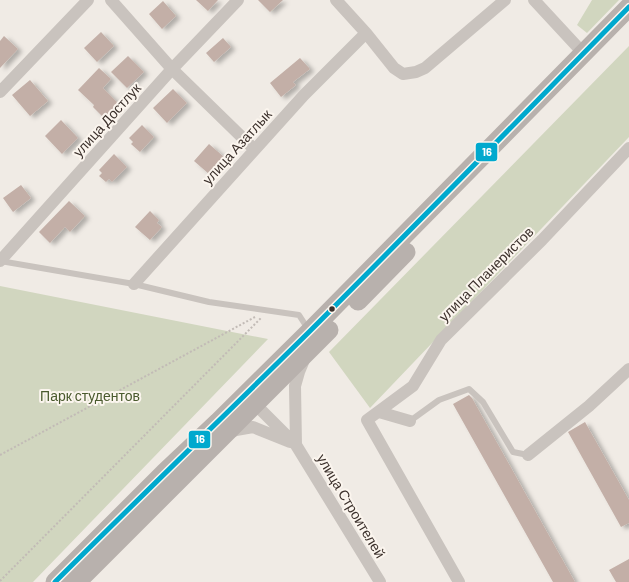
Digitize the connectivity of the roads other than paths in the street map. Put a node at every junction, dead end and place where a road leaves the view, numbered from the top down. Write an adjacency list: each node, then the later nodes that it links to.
1 (88, 0): 12 (street)
2 (111, 0): 11 (street)
3 (238, 0): 11 (street, улица Достлук)
4 (336, 0): 9 (street)
5 (505, 0): 9 (street)
6 (534, 0): 10 (street)
7 (629, 8): 10 (main road)
8 (629, 24): 18 (main road)
9 (366, 33): 14 (street, улица Азатлык)
10 (584, 54): 17 (main road)
11 (172, 68): 14 (street); 15 (street, улица Достлук)
12 (0, 92)
13 (629, 148): 21 (street, улица Планеристов)
14 (254, 149): 16 (street, улица Азатлык)
15 (0, 261): 16 (lane)
16 (134, 284): 17 (lane)
17 (310, 331): 20 (main road)
18 (308, 351): 20 (main road); 24 (street)
19 (629, 369): 25 (street)
20 (250, 399): 23 (main road); 24 (street, улица Строителей); 26 (main road)
21 (379, 412): 22 (street); 29 (street, улица Планеристов)
22 (410, 420): 25 (lane)
23 (217, 441): 24 (street); 27 (main road)
24 (296, 445): 28 (street, улица Строителей)
25 (528, 455)
26 (55, 582)
27 (77, 582)
28 (380, 582)
29 (458, 582)

